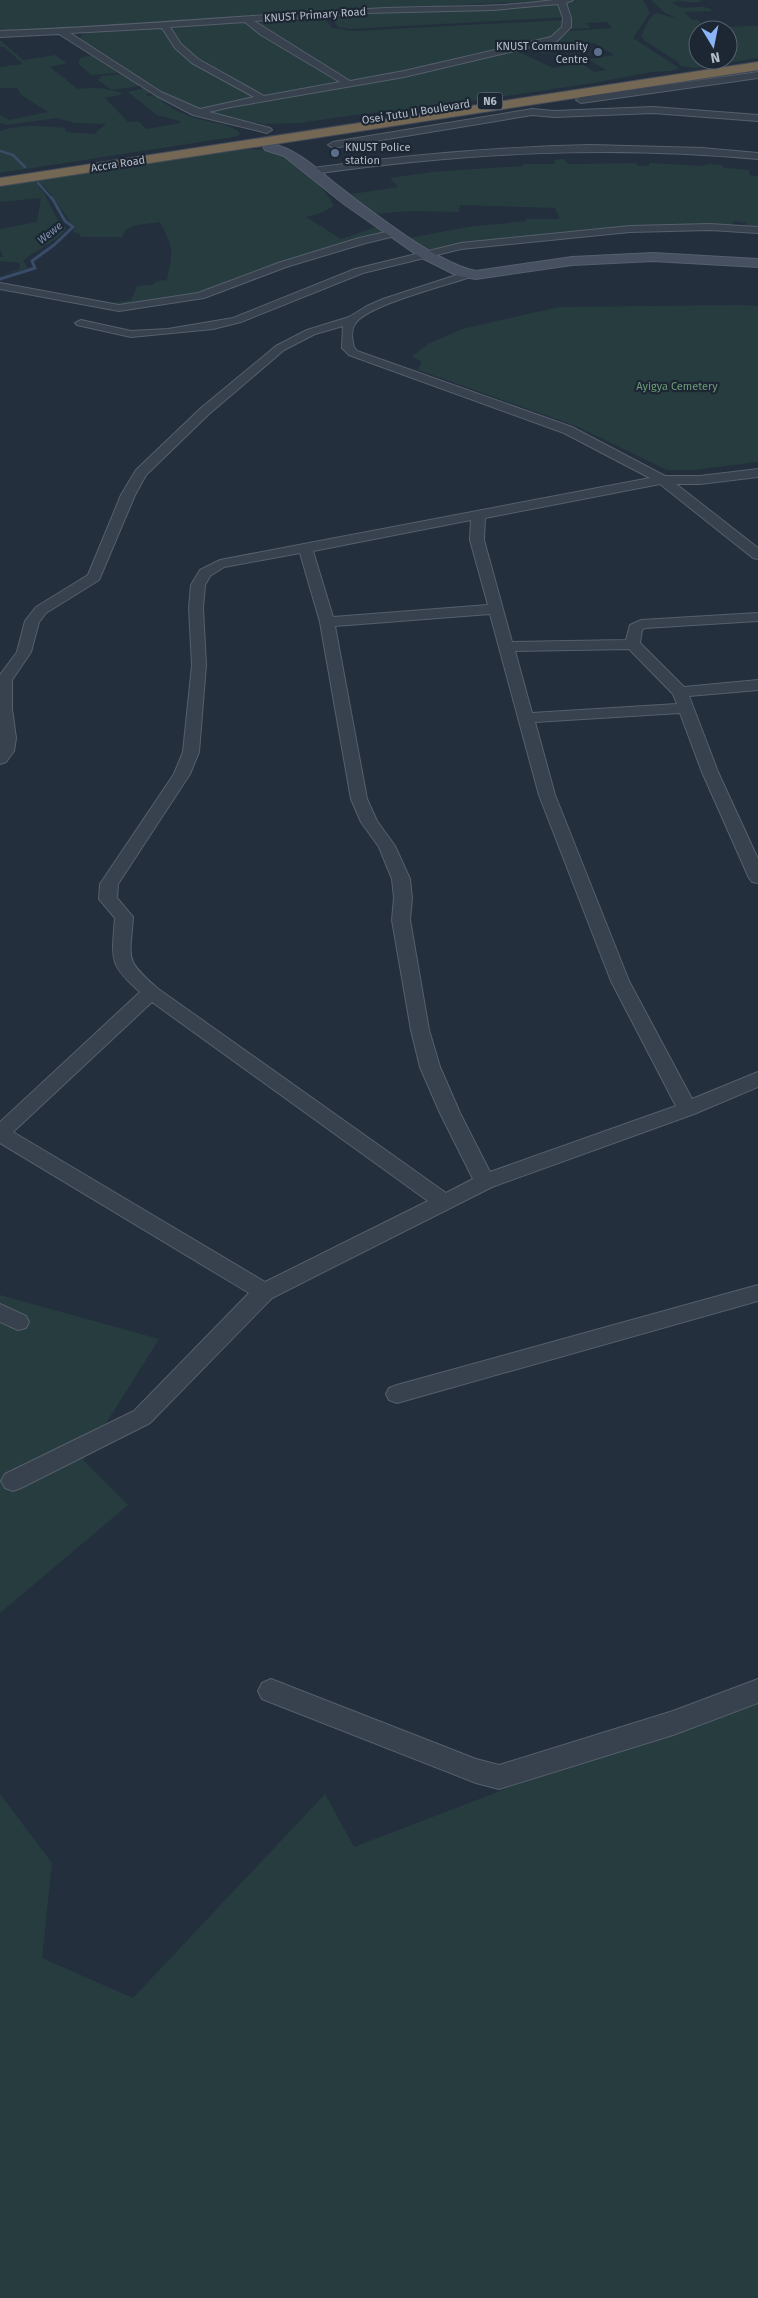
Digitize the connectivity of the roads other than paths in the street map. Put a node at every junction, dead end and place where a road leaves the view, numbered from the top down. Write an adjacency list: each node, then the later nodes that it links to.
1 (565, 1): 2 (street, KNUST Primary Road); 12 (street)
2 (247, 20): 3 (street, KNUST Primary Road); 12 (street)
3 (164, 25): 4 (street, KNUST Primary Road); 14 (street)
4 (88, 30): 5 (street, KNUST Primary Road); 8 (street)
5 (62, 32): 6 (street, KNUST Primary Road); 8 (street)
6 (26, 33): 7 (street); 8 (street)
7 (0, 34)
8 (74, 40): 17 (street)
9 (758, 61): 18 (highway, Osei Tutu II Boulevard / N6)
10 (758, 66): 23 (highway, Osei Tutu II Boulevard / N6)
11 (758, 75): 13 (street)
12 (349, 84): 14 (street)
13 (692, 85): 15 (street); 16 (street)
14 (262, 98): 17 (street)
15 (653, 110): 16 (street); 19 (street)
16 (532, 112): 25 (street)
17 (196, 113): 20 (street)
18 (408, 114): 21 (highway); 23 (highway, Osei Tutu II Boulevard / N6)
19 (758, 118)
20 (238, 124): 21 (street); 24 (street)
21 (272, 130): 23 (highway, N6); 24 (highway, N6)
22 (223, 142): 24 (highway, Osei Tutu II Boulevard / N6); 29 (highway, Accra Road / N6)
23 (291, 142): 24 (street); 24 (highway, Osei Tutu II Boulevard / N6); 28 (street)
24 (252, 143): 27 (highway, Accra Road / N6); 27 (highway)
25 (333, 145)
26 (758, 156): 28 (street)
27 (133, 162): 30 (highway, Accra Road / N6)
28 (312, 171): 32 (street)
29 (0, 175)
30 (0, 182)
31 (758, 230): 33 (street)
32 (395, 233): 33 (street); 36 (street)
33 (425, 254): 35 (street); 38 (street)
34 (758, 263): 35 (street)
35 (469, 274): 37 (street)
36 (0, 286)
37 (351, 320): 40 (street); 53 (street)
38 (81, 324)
39 (758, 473): 40 (street)
40 (662, 480): 41 (street); 43 (street)
41 (478, 515): 42 (street); 44 (street)
42 (305, 548): 46 (street); 55 (street)
43 (758, 556)
44 (495, 609): 46 (street); 48 (street)
45 (758, 616): 47 (street)
46 (327, 622): 59 (street)
47 (633, 644): 48 (street); 50 (street)
48 (505, 648): 52 (street)
49 (758, 686): 50 (street)
50 (680, 692): 51 (street)
51 (686, 708): 52 (street); 54 (street)
52 (525, 718): 57 (street)
53 (0, 758)
54 (758, 878)
55 (151, 992): 58 (street); 60 (street)
56 (758, 1079): 57 (street)
57 (687, 1109): 59 (street)
58 (0, 1133): 61 (street)
59 (485, 1182): 60 (street)
60 (444, 1202): 61 (street)
61 (264, 1292): 64 (street)
62 (758, 1293): 63 (street)
63 (397, 1394)
64 (13, 1481)
65 (271, 1691): 66 (street)
66 (758, 1691)

